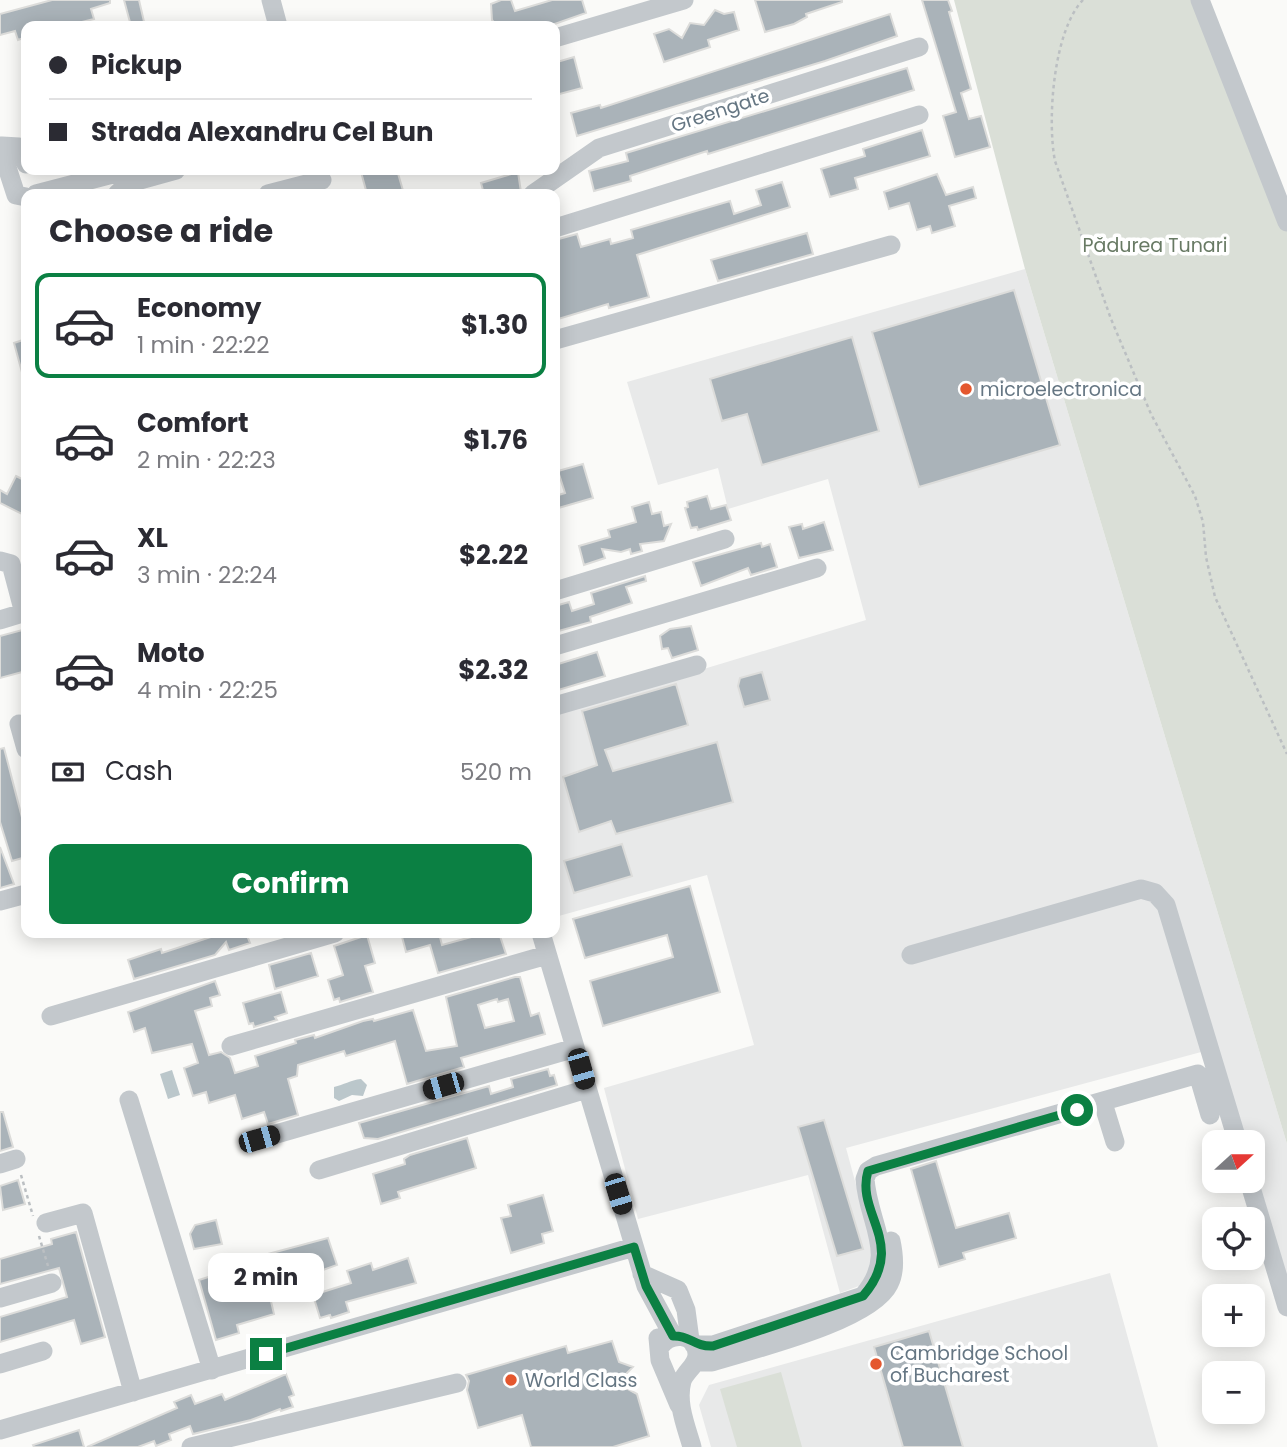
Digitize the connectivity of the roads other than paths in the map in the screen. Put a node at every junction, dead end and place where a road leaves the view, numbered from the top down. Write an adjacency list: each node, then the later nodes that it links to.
1 (271, 0): 4 (street)
2 (684, 0): 5 (street)
3 (1200, 0): 18 (street)
4 (277, 21)
5 (560, 37)
6 (919, 47): 16 (street, Greengate)
7 (919, 115): 19 (street)
8 (1, 146): 9 (street); 17 (street)
9 (21, 151)
10 (109, 175): 13 (street)
11 (158, 175): 14 (street)
12 (323, 181): 15 (street)
13 (55, 189)
14 (122, 189)
15 (289, 189)
16 (540, 189)
17 (21, 196)
18 (1287, 222)
19 (560, 226)
20 (891, 245): 21 (street)
21 (560, 339)
22 (725, 539): 25 (street)
23 (0, 561): 26 (street)
24 (817, 568): 29 (street)
25 (560, 589)
26 (21, 599)
27 (21, 614): 28 (street)
28 (0, 620)
29 (560, 645)
30 (697, 665): 31 (street)
31 (560, 705)
32 (19, 724): 33 (street)
33 (21, 731)
34 (21, 895): 35 (street)
35 (0, 901)
36 (318, 938): 40 (street)
37 (542, 938): 38 (street)
38 (547, 955): 41 (street); 42 (street)
39 (911, 955): 43 (street)
40 (51, 1016)
41 (231, 1046)
42 (575, 1048): 44 (street); 49 (street)
43 (1207, 1072): 46 (street); 47 (street); 48 (street)
44 (587, 1089): 51 (street); 54 (street)
45 (129, 1100): 62 (street)
46 (1103, 1103): 50 (street); 60 (street)
47 (1210, 1115)
48 (1232, 1130)
49 (259, 1139)
50 (1115, 1142)
51 (319, 1170)
52 (1253, 1194): 58 (street)
53 (46, 1223): 64 (street)
54 (634, 1247): 55 (street); 62 (street)
55 (644, 1280): 60 (street); 60 (street)
56 (52, 1283): 57 (street)
57 (0, 1298)
58 (1287, 1307)
59 (43, 1351): 61 (street)
60 (680, 1352): 67 (street)
61 (0, 1364)
62 (212, 1370): 64 (street)
63 (457, 1383): 66 (street)
64 (134, 1392): 65 (street)
65 (0, 1430)
66 (191, 1447)
67 (692, 1447)

